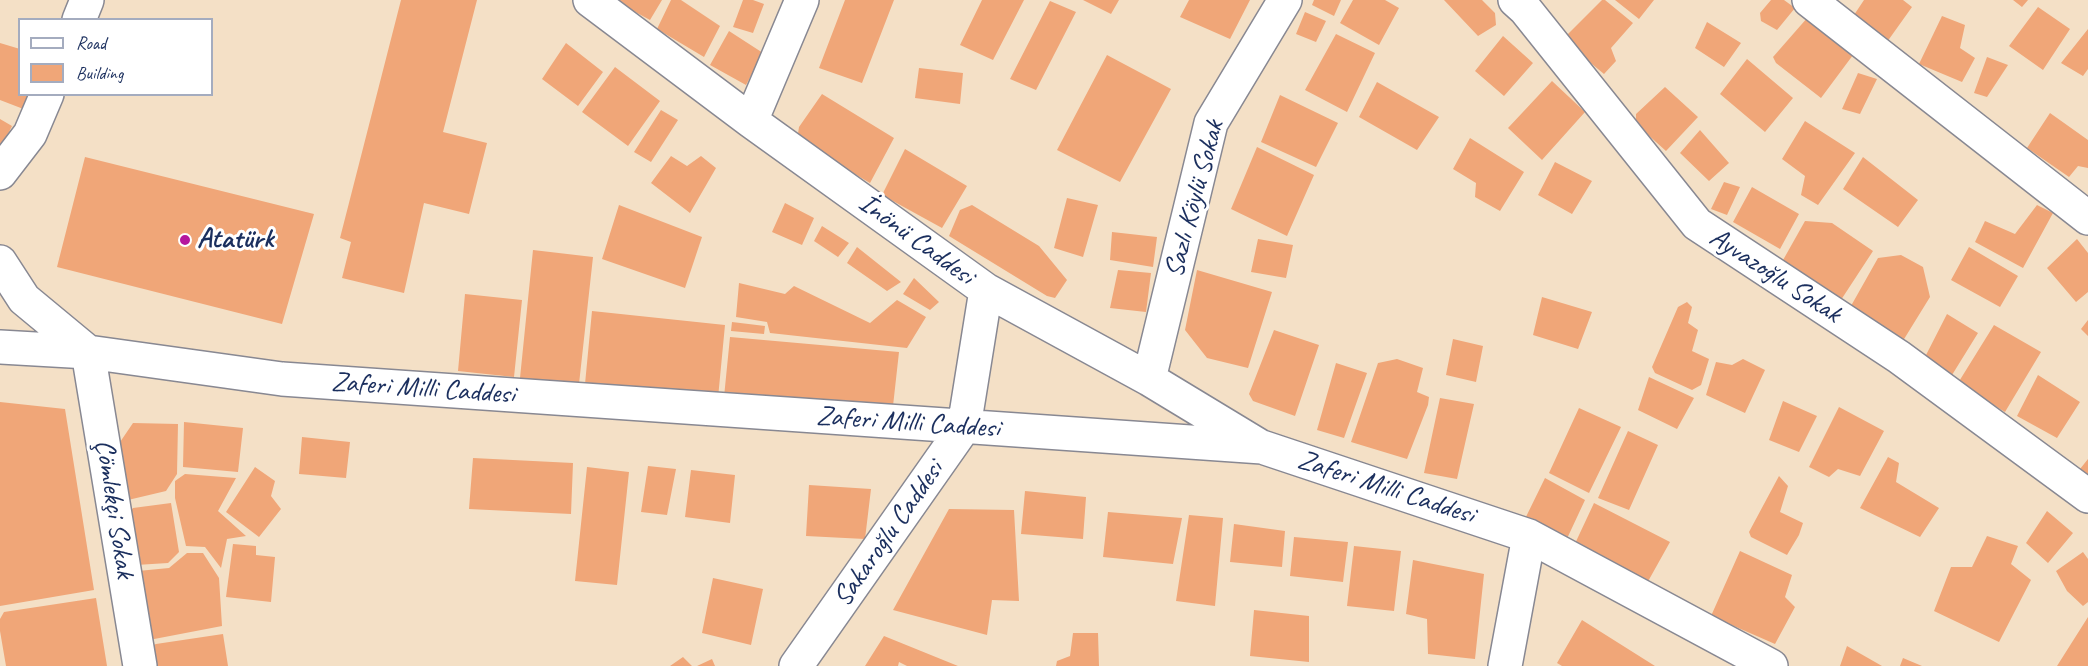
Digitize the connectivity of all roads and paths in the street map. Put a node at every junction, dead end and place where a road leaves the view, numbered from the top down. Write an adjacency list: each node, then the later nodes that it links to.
1 (81, 0): 2 (street)
2 (87, 0): 8 (street)
3 (590, 0): 10 (street, İnönü Caddesi)
4 (802, 0): 10 (street)
5 (1285, 0): 17 (street, Sazlı Köylü Sokak)
6 (1809, 0): 12 (street)
7 (1525, 3): 20 (street, Ayvazoğlu Sokak)
8 (80, 18)
9 (46, 96): 11 (street)
10 (751, 121): 14 (street, İnönü Caddesi)
11 (0, 173)
12 (2088, 218)
13 (0, 262): 16 (street)
14 (986, 290): 17 (street, İnönü Caddesi); 18 (street, Sakaroğlu Caddesi)
15 (0, 347): 16 (street, Zaferi Milli Caddesi)
16 (88, 352): 18 (street, Zaferi Milli Caddesi); 22 (street, Çömlekçi Sokak)
17 (1149, 379): 19 (street, İnönü Caddesi)
18 (964, 427): 19 (street, Zaferi Milli Caddesi); 23 (street, Sakaroğlu Caddesi)
19 (1262, 447): 21 (street, Zaferi Milli Caddesi)
20 (2088, 496)
21 (1529, 536): 24 (street); 25 (street, Zaferi Milli Caddesi)
22 (140, 666)
23 (796, 666)
24 (1505, 666)
25 (1771, 666)

